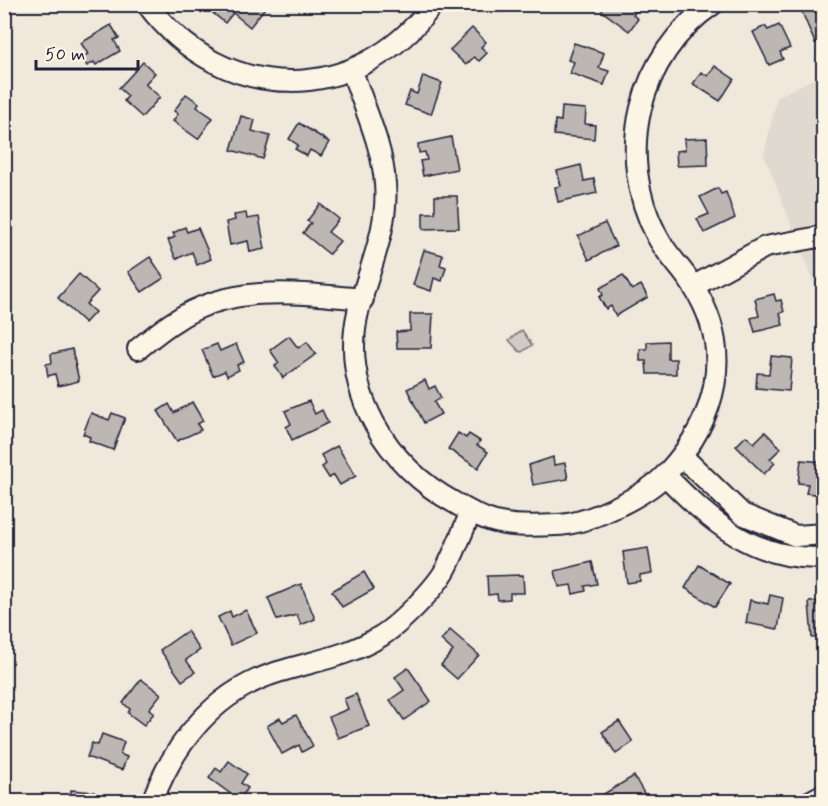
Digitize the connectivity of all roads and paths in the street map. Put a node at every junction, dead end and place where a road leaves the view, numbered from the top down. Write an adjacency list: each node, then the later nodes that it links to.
1 (147, 4): 4 (street)
2 (433, 4): 4 (street)
3 (713, 4): 6 (street)
4 (352, 71): 7 (street)
5 (824, 236): 6 (street)
6 (694, 286): 9 (street)
7 (363, 299): 8 (street); 11 (street)
8 (138, 349)
9 (682, 456): 10 (street); 12 (street)
10 (665, 475): 11 (street); 13 (street)
11 (471, 512): 19 (street)
12 (742, 514): 13 (street); 15 (street)
13 (729, 533): 17 (street)
14 (824, 534): 15 (street)
15 (796, 536): 17 (street)
16 (824, 558): 17 (street)
17 (796, 559)
18 (824, 794): 20 (street)
19 (152, 801)
20 (809, 801)

